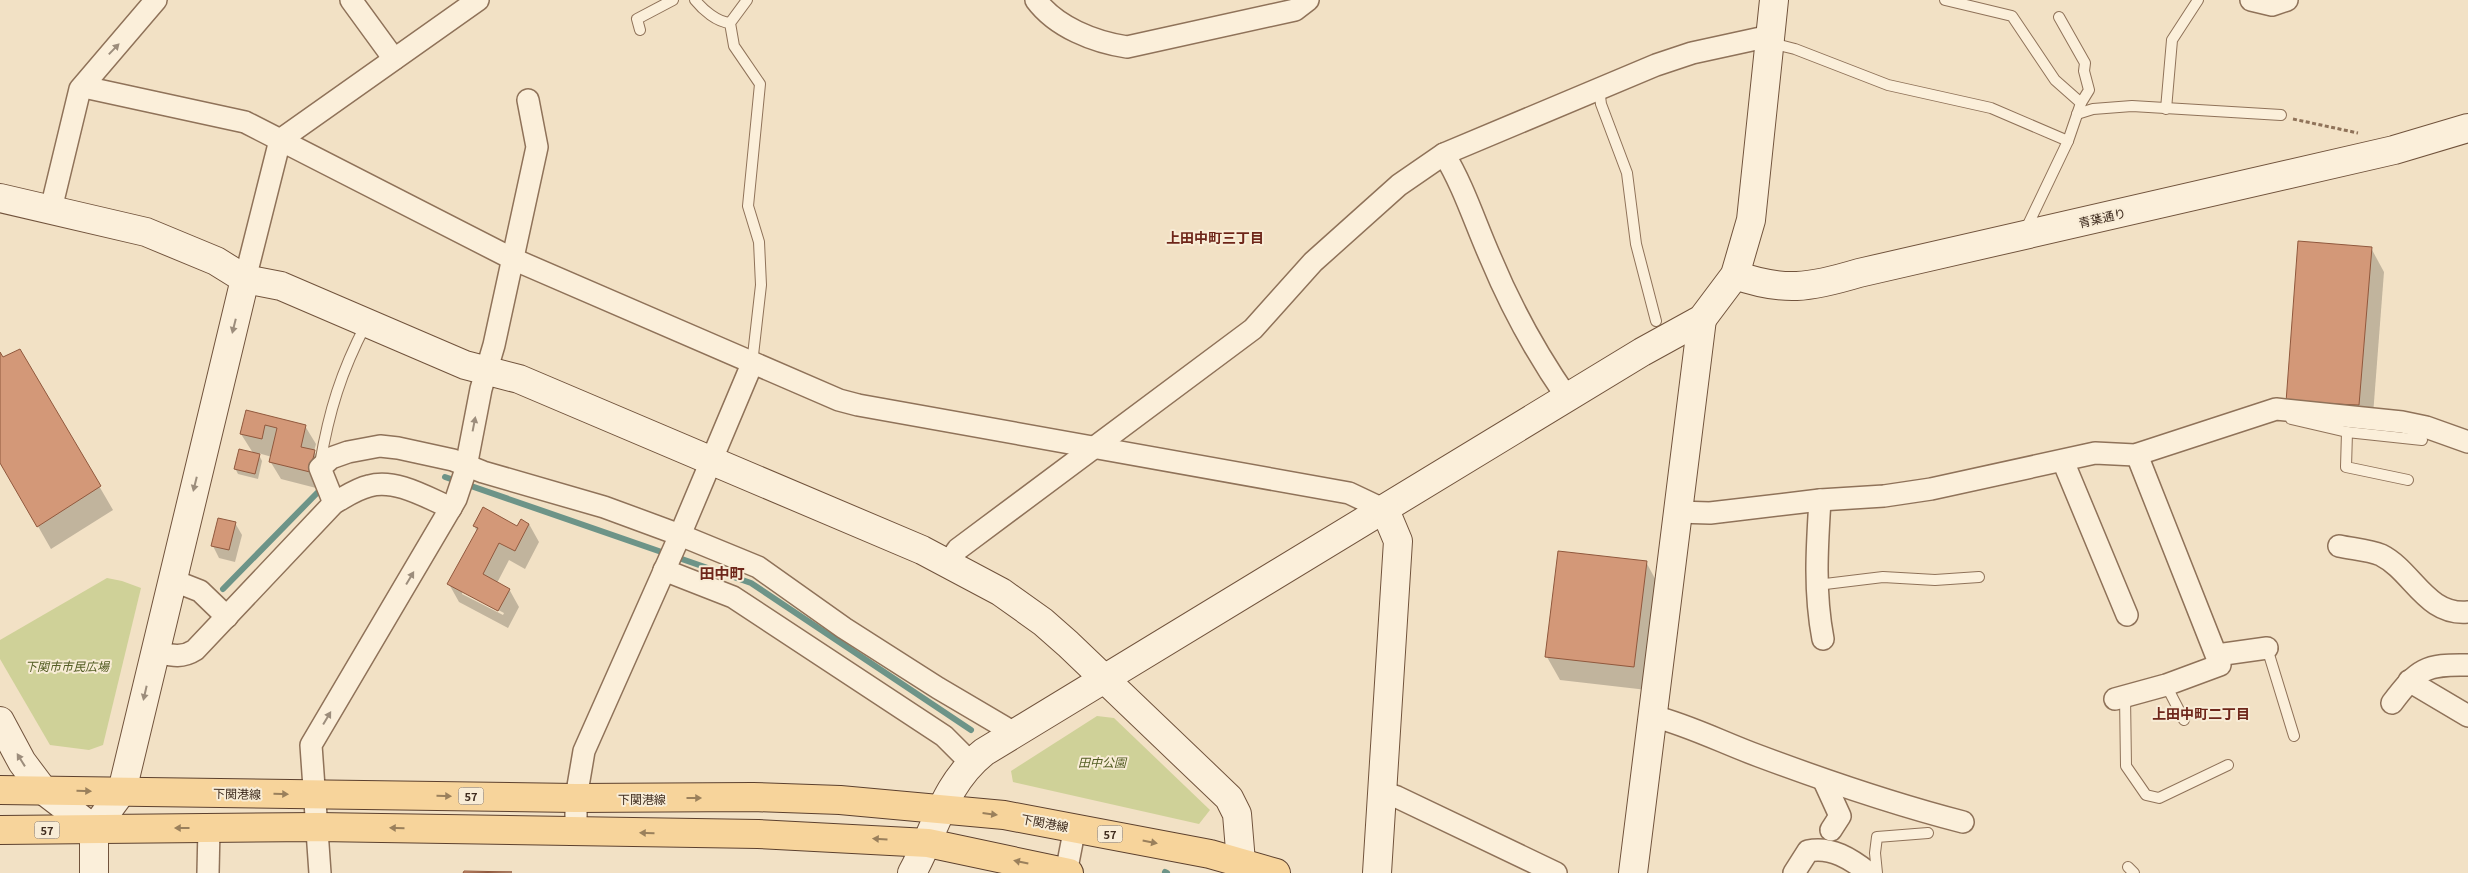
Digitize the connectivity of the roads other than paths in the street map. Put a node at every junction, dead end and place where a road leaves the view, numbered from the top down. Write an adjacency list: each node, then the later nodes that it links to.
1 (156, 0): 19 (street, one-way to 1)
2 (351, 0): 18 (street)
3 (478, 0): 18 (street)
4 (673, 0): 16 (lane)
5 (695, 0): 15 (lane)
6 (747, 0): 15 (lane)
7 (1036, 0): 8 (street)
8 (1308, 0)
9 (1774, 0): 17 (street)
10 (1945, 0): 22 (lane)
11 (2198, 0): 23 (lane)
12 (2251, 0): 13 (street)
13 (2287, 0)
14 (2059, 17): 22 (lane)
15 (730, 23): 39 (lane)
16 (640, 30)
17 (1769, 40): 20 (street); 28 (lane); 34 (street)
18 (394, 60): 27 (street)
19 (84, 87): 27 (street); 31 (street)
20 (1599, 89): 29 (street); 37 (lane)
21 (528, 100): 33 (street)
22 (2081, 103): 24 (lane)
23 (2166, 109): 24 (lane); 25 (lane)
24 (2077, 114): 28 (lane)
25 (2281, 115)
26 (2468, 128): 32 (street, 青葉通り)
27 (280, 140): 33 (street); 35 (street)
28 (2068, 141): 32 (lane)
29 (1444, 154): 41 (street); 46 (street)
30 (0, 198): 31 (street)
31 (51, 209): 35 (street)
32 (2023, 234): 34 (street, 青葉通り)
33 (513, 260): 39 (street); 40 (street)
34 (1735, 274): 36 (street)
35 (245, 279): 38 (street); 63 (street, one-way to 63)
36 (1702, 319): 41 (street); 57 (street)
37 (1656, 320)
38 (366, 323): 40 (street); 50 (lane)
39 (752, 364): 46 (street); 48 (street)
40 (486, 372): 48 (street); 51 (street, one-way to 40)
41 (1568, 398): 56 (street)
42 (2284, 409): 43 (lane); 45 (street); 47 (street)
43 (2347, 432): 44 (lane); 52 (lane)
44 (2422, 440)
45 (2468, 442)
46 (1094, 447): 56 (street); 60 (street)
47 (2137, 455): 49 (street); 71 (street)
48 (711, 461): 58 (street); 60 (street)
49 (2063, 461): 53 (street); 66 (street)
50 (320, 468): 51 (street); 54 (street)
51 (465, 469): 55 (street); 58 (street)
52 (2408, 480)
53 (1820, 500): 57 (street); 64 (street)
54 (334, 503): 55 (street); 67 (street)
55 (454, 503): 91 (street, one-way to 55)
56 (1385, 510): 73 (street); 90 (street)
57 (1677, 512): 78 (street)
58 (678, 538): 61 (street); 82 (street)
59 (2339, 546): 65 (street)
60 (948, 563): 73 (street)
61 (665, 567): 84 (street); 92 (street)
62 (1979, 576): 64 (lane)
63 (172, 580): 67 (street); 70 (street)
64 (1817, 585): 68 (street)
65 (2468, 612)
66 (2126, 615)
67 (227, 617): 70 (street)
68 (1823, 639)
69 (2266, 648): 71 (street); 83 (lane)
70 (155, 652): 89 (street, one-way to 89)
71 (2216, 655): 75 (street)
72 (2468, 665): 74 (street)
73 (1103, 679): 82 (street); 104 (street)
74 (2409, 681): 77 (street); 79 (street)
75 (2166, 685): 76 (street); 80 (lane)
76 (2120, 698): 85 (lane)
77 (2392, 703)
78 (1652, 716): 86 (street); 113 (street)
79 (2468, 716)
80 (2184, 720)
81 (0, 721): 88 (street, one-way to 81)
82 (1016, 734): 84 (street)
83 (2294, 736)
84 (971, 763): 93 (street)
85 (2228, 765)
86 (1824, 781): 94 (street); 100 (street)
87 (0, 790): 88 (main road, 下関港線 / 57)
88 (43, 790): 89 (main road, 下関港線 / 57, one-way to 89); 98 (street)
89 (122, 791): 91 (main road, 下関港線 / 57, one-way to 91); 98 (street)
90 (1382, 792): 111 (street); 112 (street)
91 (315, 794): 92 (main road, 下関港線 / 57, one-way to 92); 95 (street)
92 (576, 798): 93 (main road, 下関港線 / 57, one-way to 93); 101 (street)
93 (942, 808): 96 (main road, 下関港線 / 57, one-way to 96); 103 (street)
94 (1963, 822)
95 (318, 827): 97 (main road, 57); 101 (main road, 57, one-way to 95); 107 (street)
96 (1075, 827): 104 (main road, 下関港線 / 57, one-way to 104); 109 (street)
97 (209, 828): 98 (main road, 57, one-way to 98); 106 (street)
98 (94, 829): 99 (main road, 57); 105 (street)
99 (0, 830)
100 (1831, 830)
101 (576, 832): 103 (main road, 57, one-way to 101)
102 (1928, 833): 116 (lane)
103 (928, 843): 108 (street); 109 (main road, 57, one-way to 103)
104 (1241, 862): 110 (main road, 下関港線 / 57)
105 (94, 873)
106 (208, 873)
107 (320, 873)
108 (912, 873)
109 (1067, 873)
110 (1276, 873)
111 (1377, 873)
112 (1556, 873)
113 (1633, 873)
114 (1794, 873): 115 (street)
115 (1869, 873)
116 (1877, 873)

